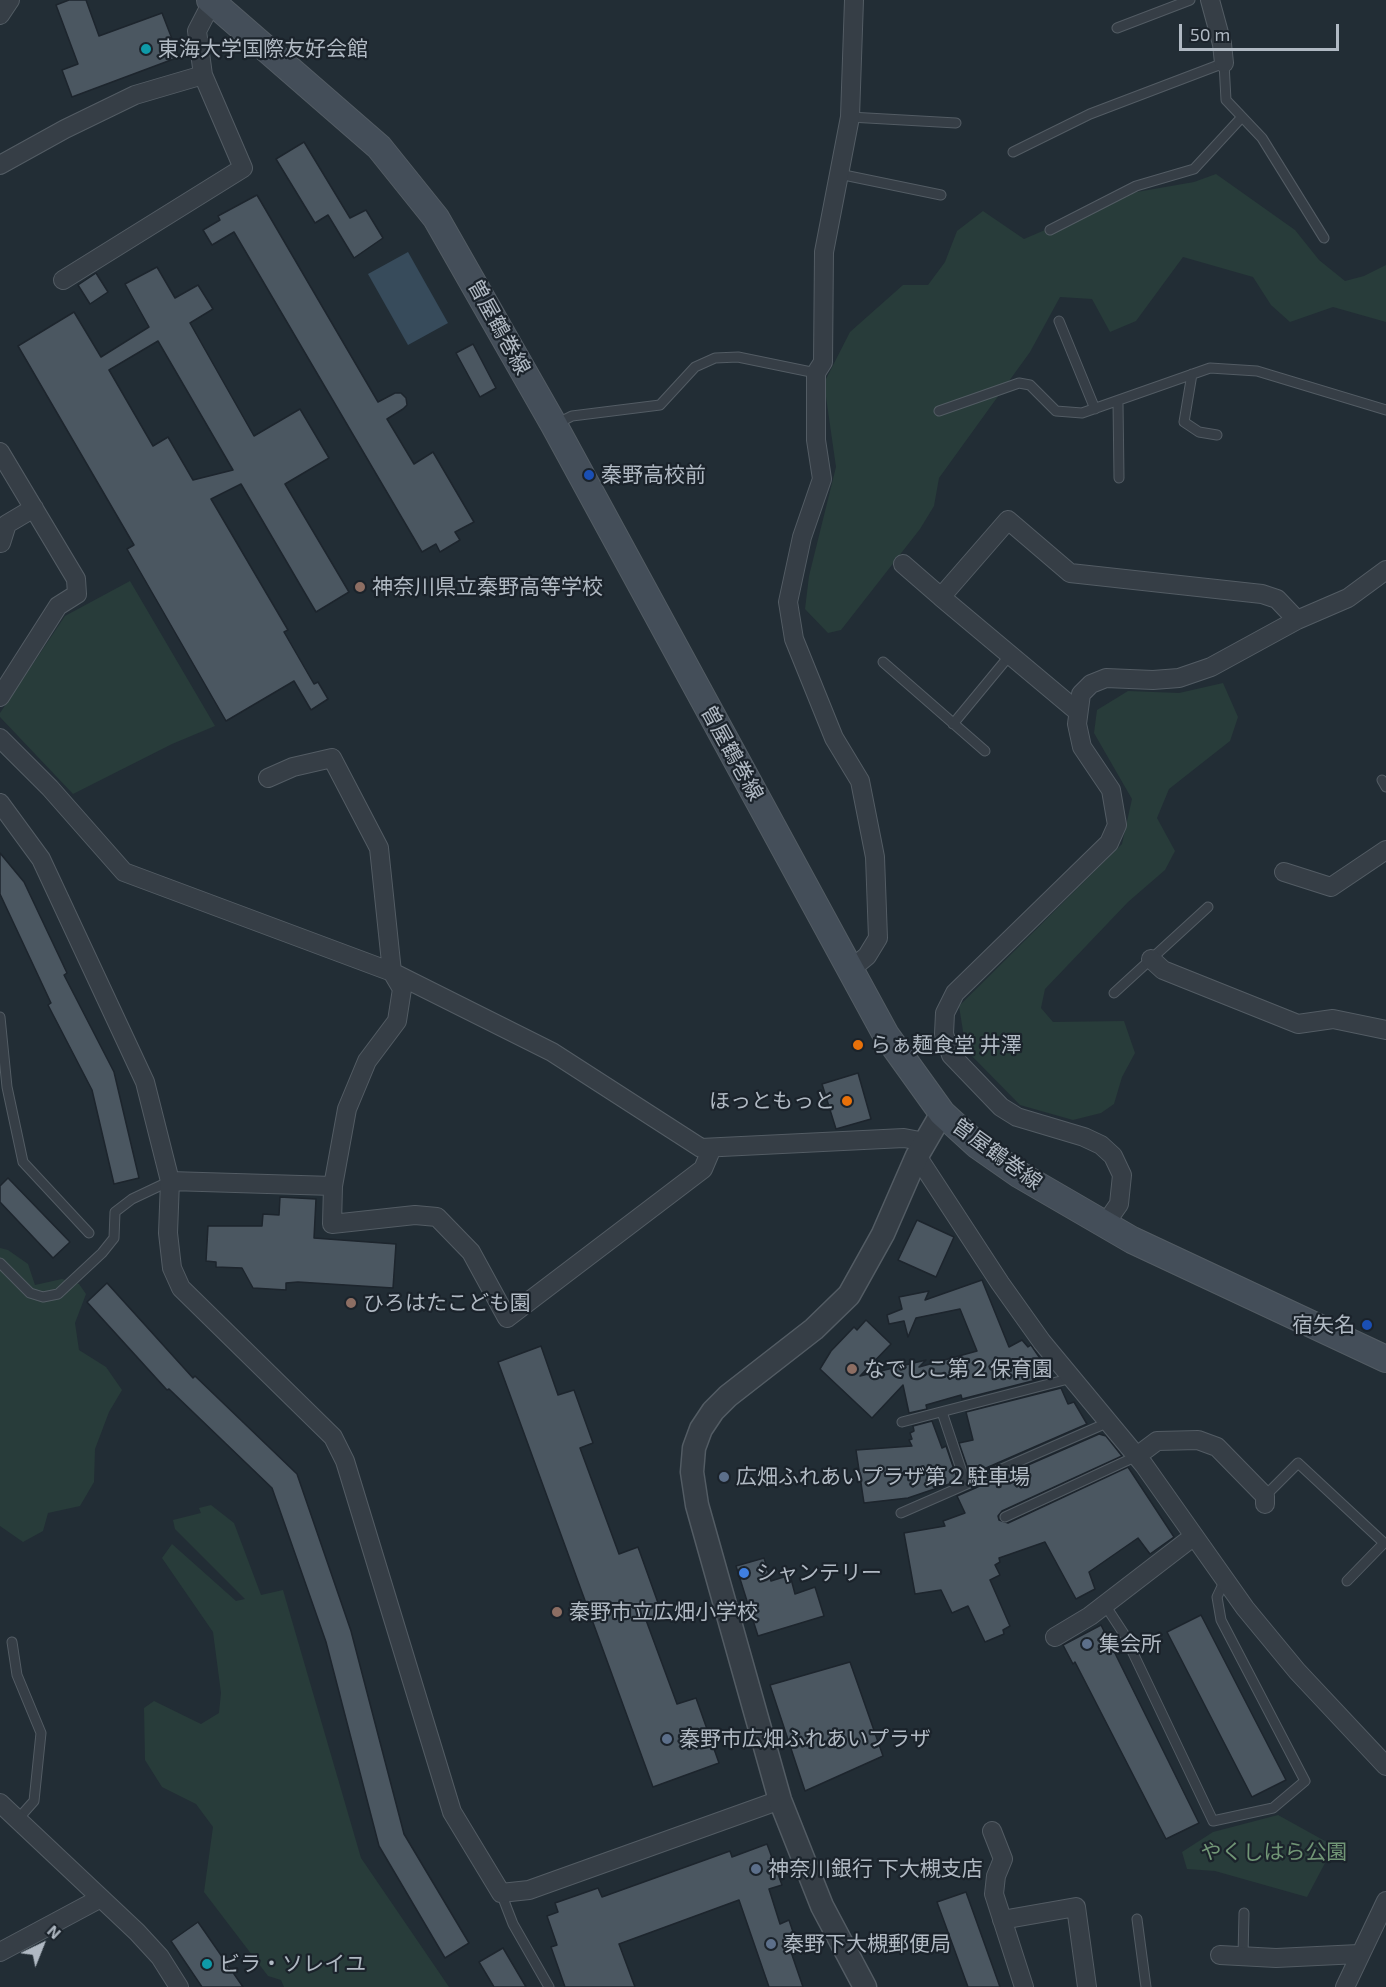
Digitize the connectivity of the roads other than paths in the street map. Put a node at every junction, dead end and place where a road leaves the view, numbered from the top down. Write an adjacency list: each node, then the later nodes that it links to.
1 (10, 0): 6 (street)
2 (854, 0): 10 (street)
3 (1190, 0): 7 (lane)
4 (1210, 0): 8 (street)
5 (211, 1): 9 (street); 27 (main road, 曽屋鶴巻線)
6 (0, 15)
7 (1117, 28)
8 (1224, 63): 11 (lane); 13 (lane)
9 (202, 75): 14 (street); 19 (street)
10 (850, 117): 12 (lane); 15 (street)
11 (1242, 117): 17 (lane); 18 (lane)
12 (956, 123)
13 (1012, 152)
14 (0, 165)
15 (839, 174): 16 (lane); 21 (street)
16 (941, 195)
17 (1050, 230)
18 (1324, 238)
19 (63, 280)
20 (1059, 321): 24 (lane)
21 (816, 373): 27 (lane); 50 (street)
22 (1192, 374): 23 (lane); 25 (lane); 28 (lane)
23 (1118, 402): 24 (lane); 30 (lane)
24 (1095, 410): 26 (lane)
25 (1386, 410)
26 (939, 411)
27 (554, 425): 50 (main road, 曽屋鶴巻線)
28 (1217, 435)
29 (0, 452): 31 (street)
30 (1119, 478)
31 (34, 508): 32 (street); 39 (street)
32 (1, 543)
33 (903, 564): 35 (street)
34 (1386, 570): 36 (street)
35 (941, 597): 36 (street); 37 (street)
36 (1297, 620): 40 (street)
37 (1010, 655): 40 (street); 41 (lane)
38 (883, 662): 41 (lane)
39 (0, 697)
40 (1077, 711): 60 (street)
41 (953, 724): 43 (lane)
42 (0, 738): 51 (street)
43 (985, 751)
44 (268, 778): 51 (street)
45 (0, 803): 58 (street)
46 (1386, 850): 47 (street)
47 (1284, 872)
48 (1208, 907): 49 (lane)
49 (1151, 959): 52 (lane); 54 (street)
50 (850, 970): 55 (main road, 曽屋鶴巻線)
51 (392, 972): 56 (street); 59 (street)
52 (1114, 993)
53 (0, 1017): 61 (lane)
54 (1386, 1030)
55 (942, 1113): 57 (street); 60 (main road, 曽屋鶴巻線)
56 (712, 1148): 57 (street); 59 (street)
57 (921, 1149): 64 (street); 80 (street)
58 (170, 1181): 59 (street); 62 (lane); 84 (street)
59 (333, 1186)
60 (1105, 1224): 63 (main road, 曽屋鶴巻線)
61 (89, 1233)
62 (0, 1263)
63 (1386, 1359)
64 (1072, 1378): 65 (lane); 67 (street)
65 (942, 1412): 66 (lane); 69 (lane)
66 (902, 1422)
67 (1109, 1422): 68 (street); 69 (lane)
68 (1137, 1456): 70 (street); 72 (lane); 73 (street)
69 (966, 1484): 71 (lane)
70 (1265, 1500): 75 (lane)
71 (901, 1513)
72 (1005, 1517)
73 (1194, 1536): 74 (street); 76 (street)
74 (1225, 1580): 76 (lane); 79 (street)
75 (1347, 1581)
76 (1105, 1605): 77 (street)
77 (1055, 1637)
78 (12, 1642): 82 (lane)
79 (1386, 1766)
80 (780, 1800): 84 (street); 96 (street)
81 (0, 1803): 82 (street)
82 (18, 1819): 85 (street)
83 (992, 1831): 89 (street)
84 (501, 1893): 95 (lane)
85 (99, 1899): 90 (street); 94 (street)
86 (1386, 1901): 91 (street)
87 (1244, 1912): 93 (lane)
88 (1137, 1919): 99 (lane)
89 (1002, 1920): 97 (street); 98 (street)
90 (0, 1952)
91 (1359, 1954): 93 (street); 100 (street)
92 (1220, 1955): 93 (street)
93 (1242, 1956)
94 (178, 1987)
95 (549, 1987)
96 (866, 1987)
97 (1024, 1987)
98 (1087, 1987)
99 (1146, 1987)
100 (1345, 1987)

